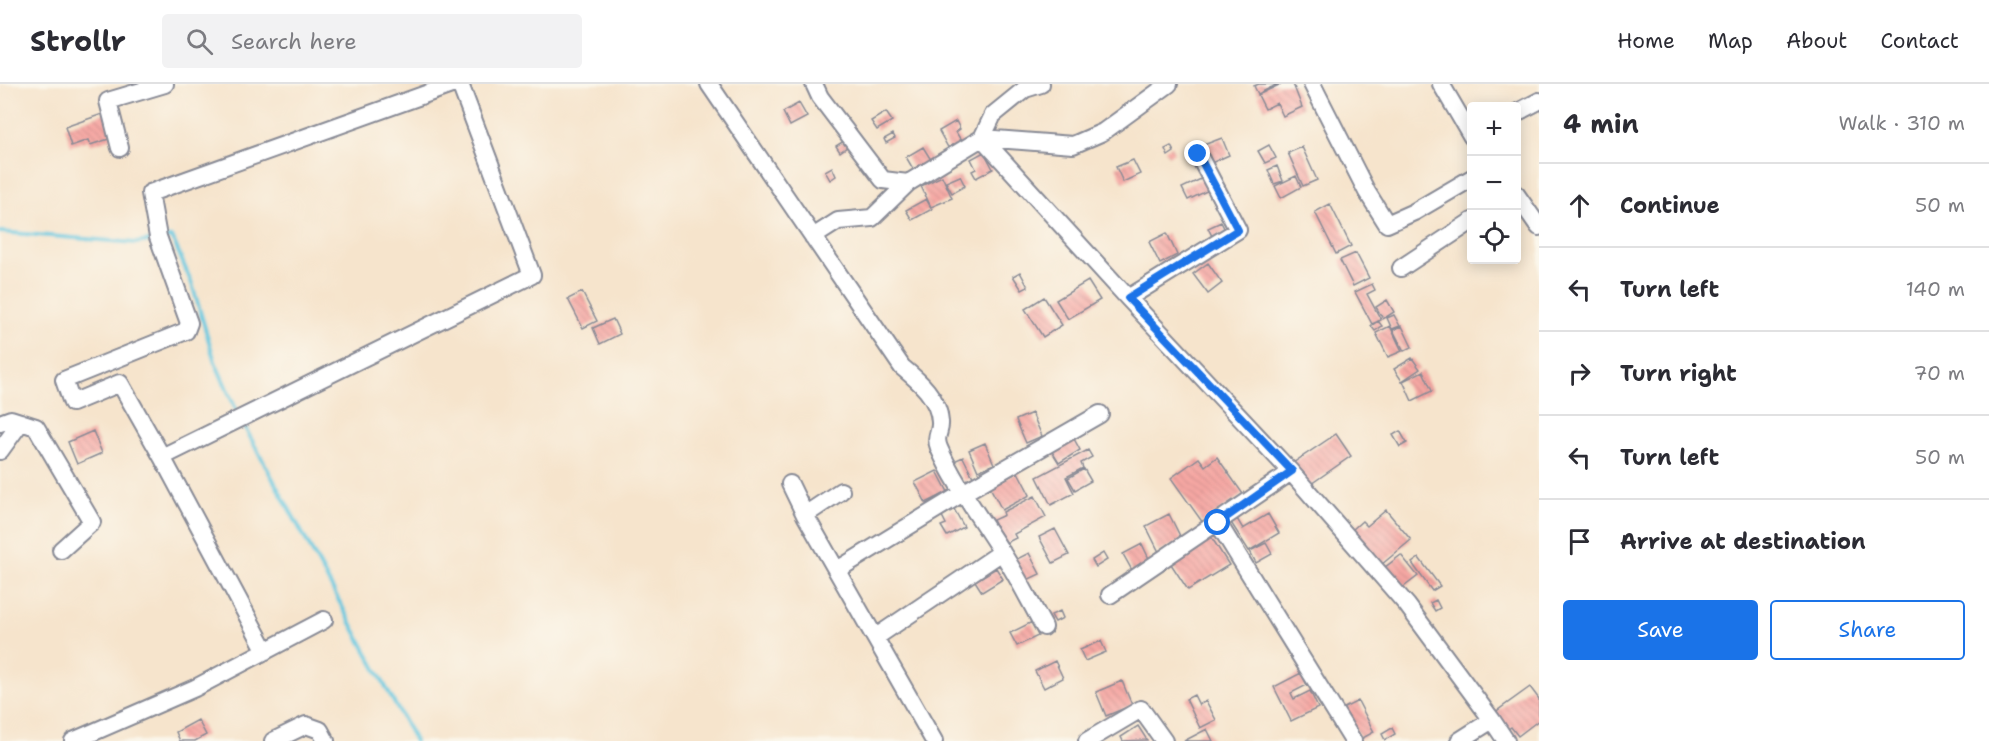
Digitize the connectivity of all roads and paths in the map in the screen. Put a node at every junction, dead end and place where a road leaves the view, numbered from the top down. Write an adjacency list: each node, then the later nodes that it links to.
1 (165, 84): 14 (street)
2 (454, 84): 28 (street)
3 (460, 84): 28 (street)
4 (709, 84): 21 (street)
5 (814, 84): 17 (street)
6 (1041, 84): 13 (street)
7 (1169, 84): 13 (street)
8 (1312, 84): 16 (street)
9 (1441, 84): 12 (street)
10 (1539, 101): 11 (street)
11 (1521, 110)
12 (1467, 128)
13 (981, 138): 17 (street); 23 (street)
14 (120, 148)
15 (1198, 154): 23 (street)
16 (1467, 181)
17 (908, 183): 21 (street)
18 (1521, 201): 20 (street)
19 (1467, 224): 22 (street)
20 (1539, 227)
21 (813, 237): 32 (street)
22 (1401, 268)
23 (1128, 298): 29 (street)
24 (1100, 414): 32 (street)
25 (21, 422): 26 (street); 27 (street); 35 (street)
26 (0, 423)
27 (0, 451)
28 (162, 457): 42 (street)
29 (1292, 471): 34 (street); 43 (street)
30 (790, 484): 33 (street)
31 (841, 491): 33 (street)
32 (963, 493): 36 (street); 37 (street)
33 (805, 515): 37 (street)
34 (1218, 523): 38 (street); 50 (street)
35 (61, 550)
36 (1002, 552): 40 (street); 41 (street)
37 (837, 570): 41 (street)
38 (1110, 595)
39 (324, 620): 42 (street)
40 (1044, 627)
41 (876, 637): 47 (street)
42 (266, 651): 44 (street)
43 (1492, 720): 51 (street); 52 (street)
44 (73, 741)
45 (273, 741): 46 (street)
46 (326, 741)
47 (934, 741)
48 (1088, 741): 49 (street)
49 (1164, 741)
50 (1353, 741)
51 (1459, 741)
52 (1506, 741)

